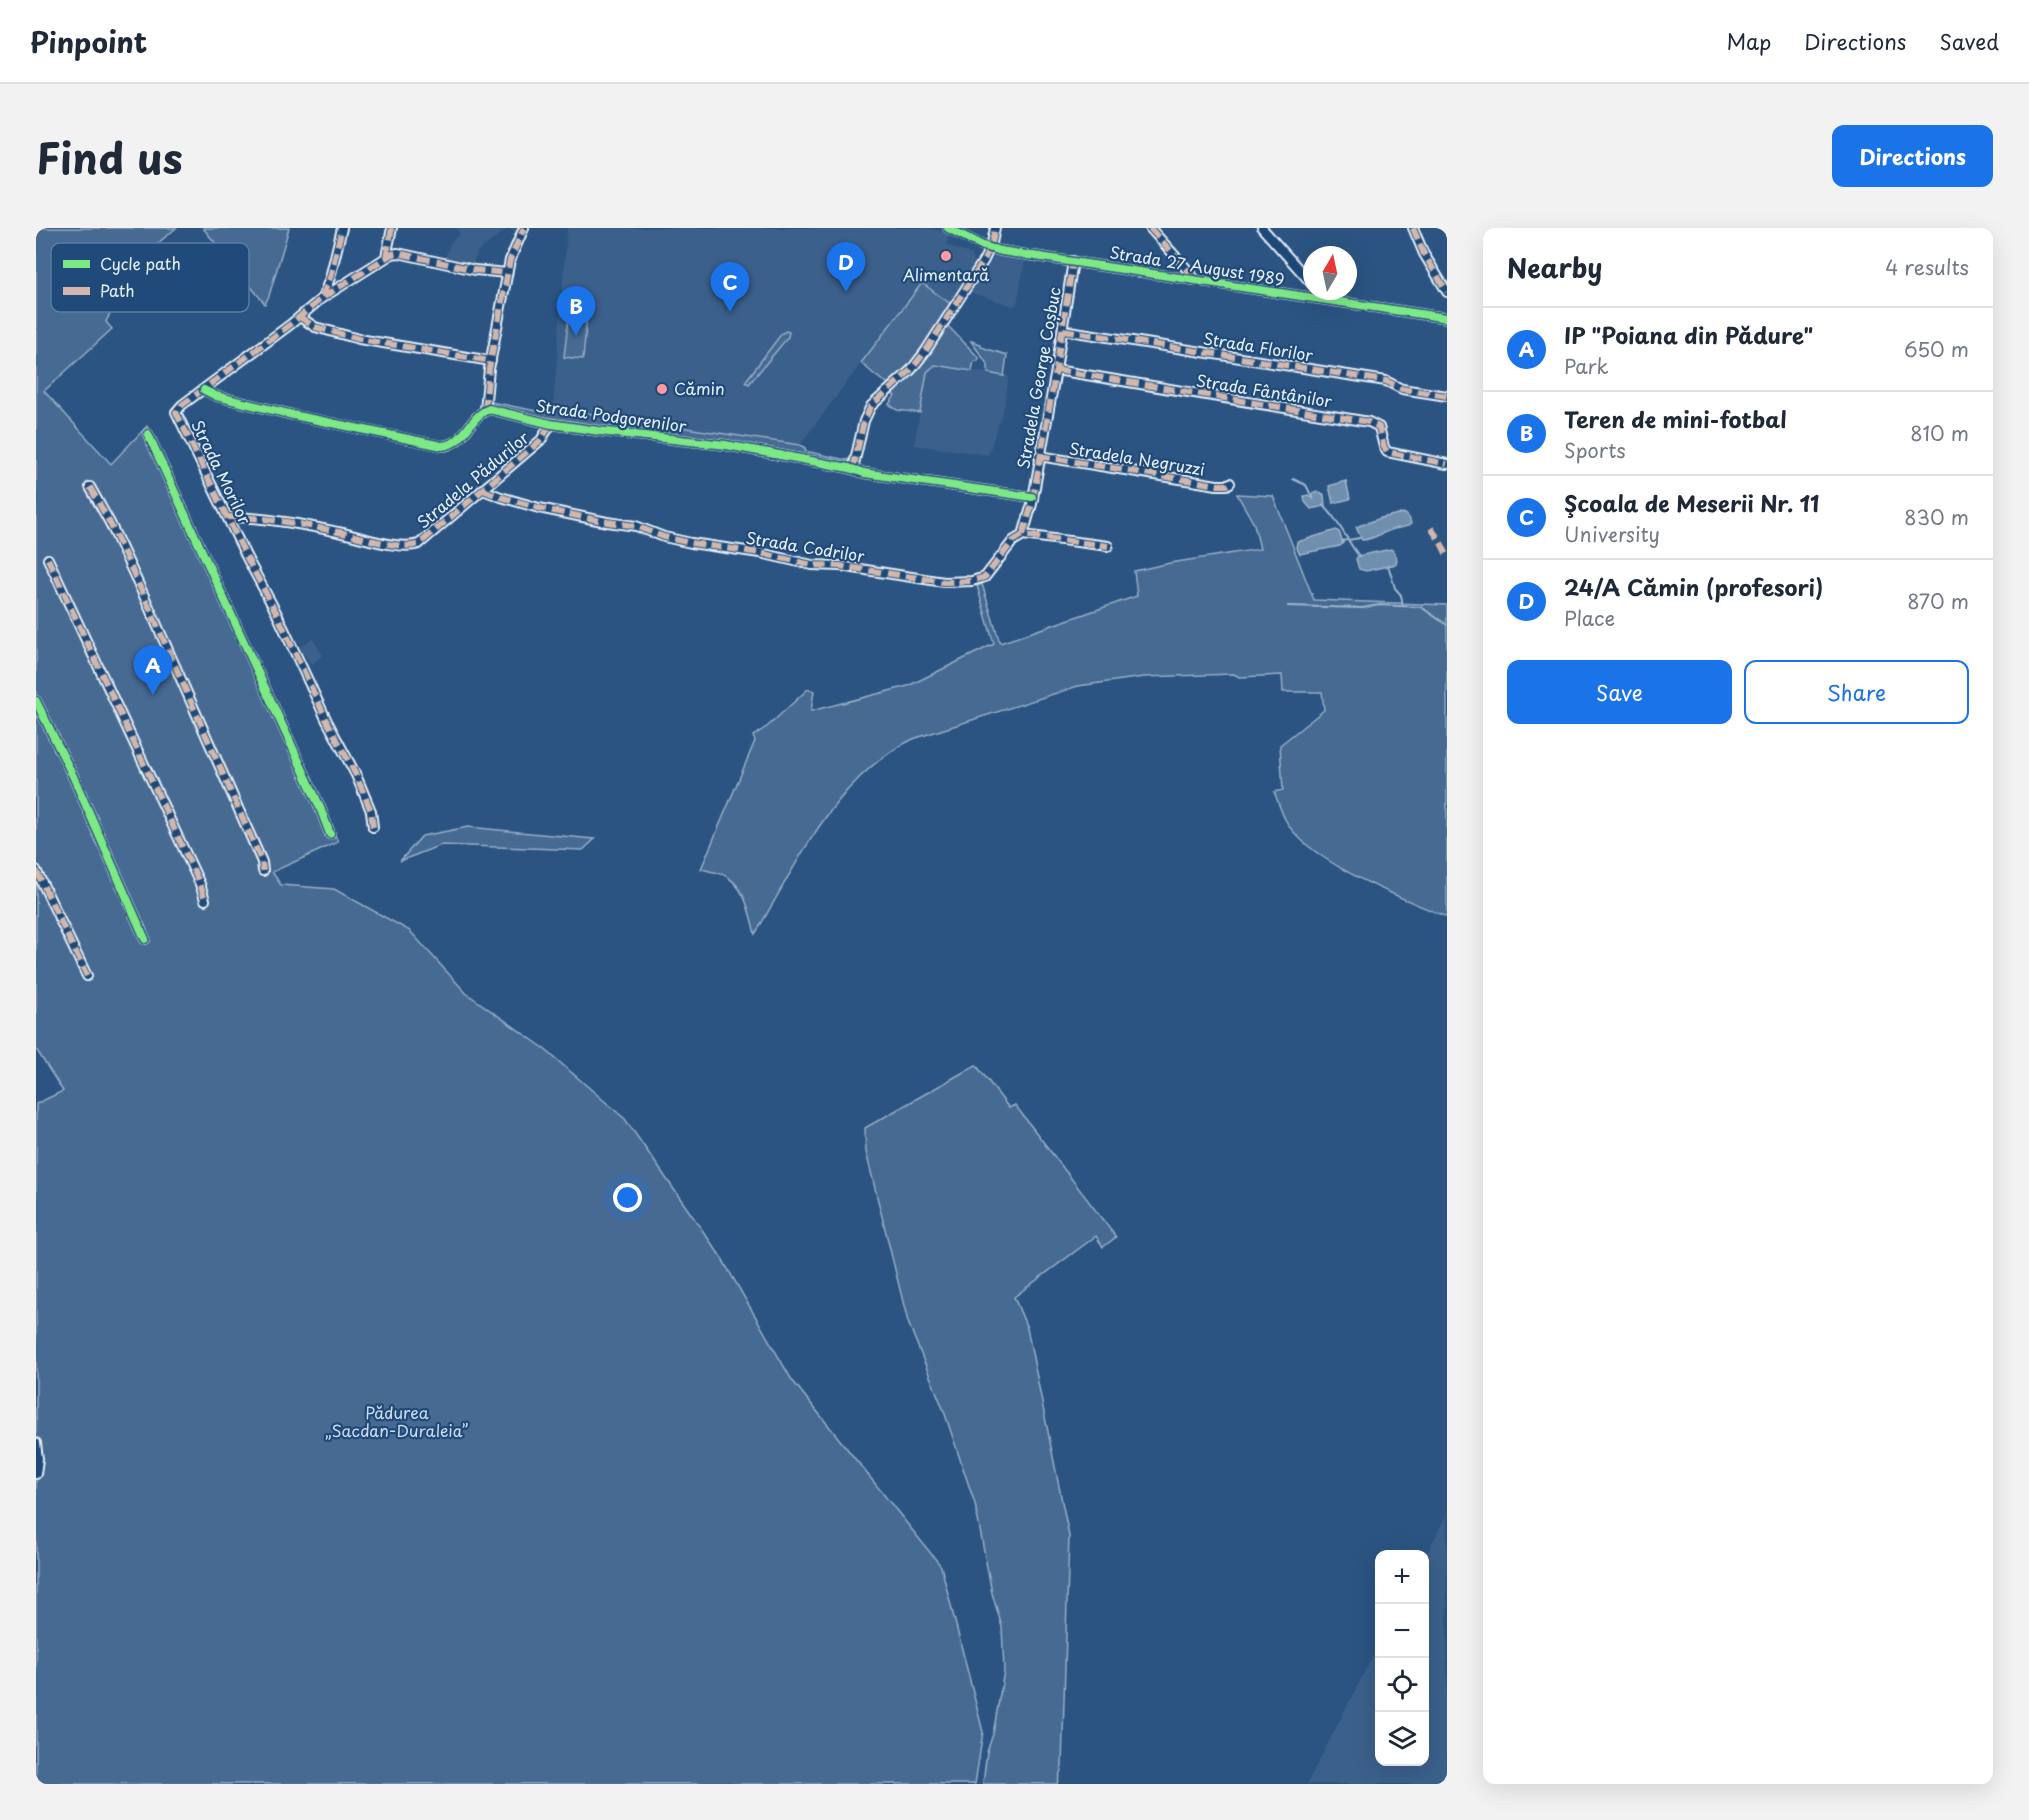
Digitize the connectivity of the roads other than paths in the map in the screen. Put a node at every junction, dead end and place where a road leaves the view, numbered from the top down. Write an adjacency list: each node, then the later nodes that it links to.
1 (342, 228): 17 (street)
2 (392, 228): 10 (street)
3 (524, 228): 12 (street)
4 (948, 228): 9 (street, Strada 27 August 1989)
5 (995, 228): 9 (street)
6 (1150, 228): 14 (street)
7 (1262, 228): 13 (street)
8 (1413, 228): 15 (street)
9 (990, 248): 11 (street, Strada 27 August 1989); 31 (street)
10 (386, 257): 12 (street); 17 (street, Strada Morilor)
11 (1073, 261): 14 (street, Strada 27 August 1989); 21 (street, Stradela George Coșbuc)
12 (507, 273): 22 (street)
13 (1303, 274)
14 (1194, 279): 16 (street, Strada 27 August 1989)
15 (1447, 292)
16 (1303, 293)
17 (322, 298): 19 (street, Strada Morilor)
18 (1345, 300): 20 (street, Strada 27 August 1989)
19 (300, 317): 22 (street); 24 (street, Strada Morilor)
20 (1447, 318)
21 (1063, 330): 23 (street, Stradela George Coșbuc); 25 (street, Strada Florilor)
22 (491, 361): 26 (street)
23 (1056, 370): 29 (street, Stradela George Coșbuc); 30 (street, Strada Fântânilor)
24 (204, 390): 26 (street); 36 (street, Strada Morilor)
25 (1447, 396)
26 (485, 410): 27 (street, Strada Podgorenilor)
27 (551, 424): 31 (street, Strada Podgorenilor); 34 (street, Stradela Pădurilor)
28 (148, 434): 42 (street)
29 (1039, 456): 32 (street, Stradela Negruzzi); 35 (street, Stradela George Coșbuc)
30 (1447, 464)
31 (853, 469): 35 (street, Strada Podgorenilor)
32 (1230, 483)
33 (90, 487): 44 (street)
34 (483, 490): 36 (street, Stradela Pădurilor); 37 (street, Strada Codrilor)
35 (1032, 497): 37 (street, Stradela George Coșbuc)
36 (228, 517): 41 (street, Strada Morilor)
37 (1023, 535): 38 (street)
38 (1108, 546)
39 (48, 559): 45 (street)
40 (36, 701): 46 (street)
41 (373, 827)
42 (330, 834)
43 (36, 870): 47 (street)
44 (263, 872)
45 (205, 900)
46 (145, 939)
47 (87, 976)
48 (36, 1443): 49 (street)
49 (36, 1474)

